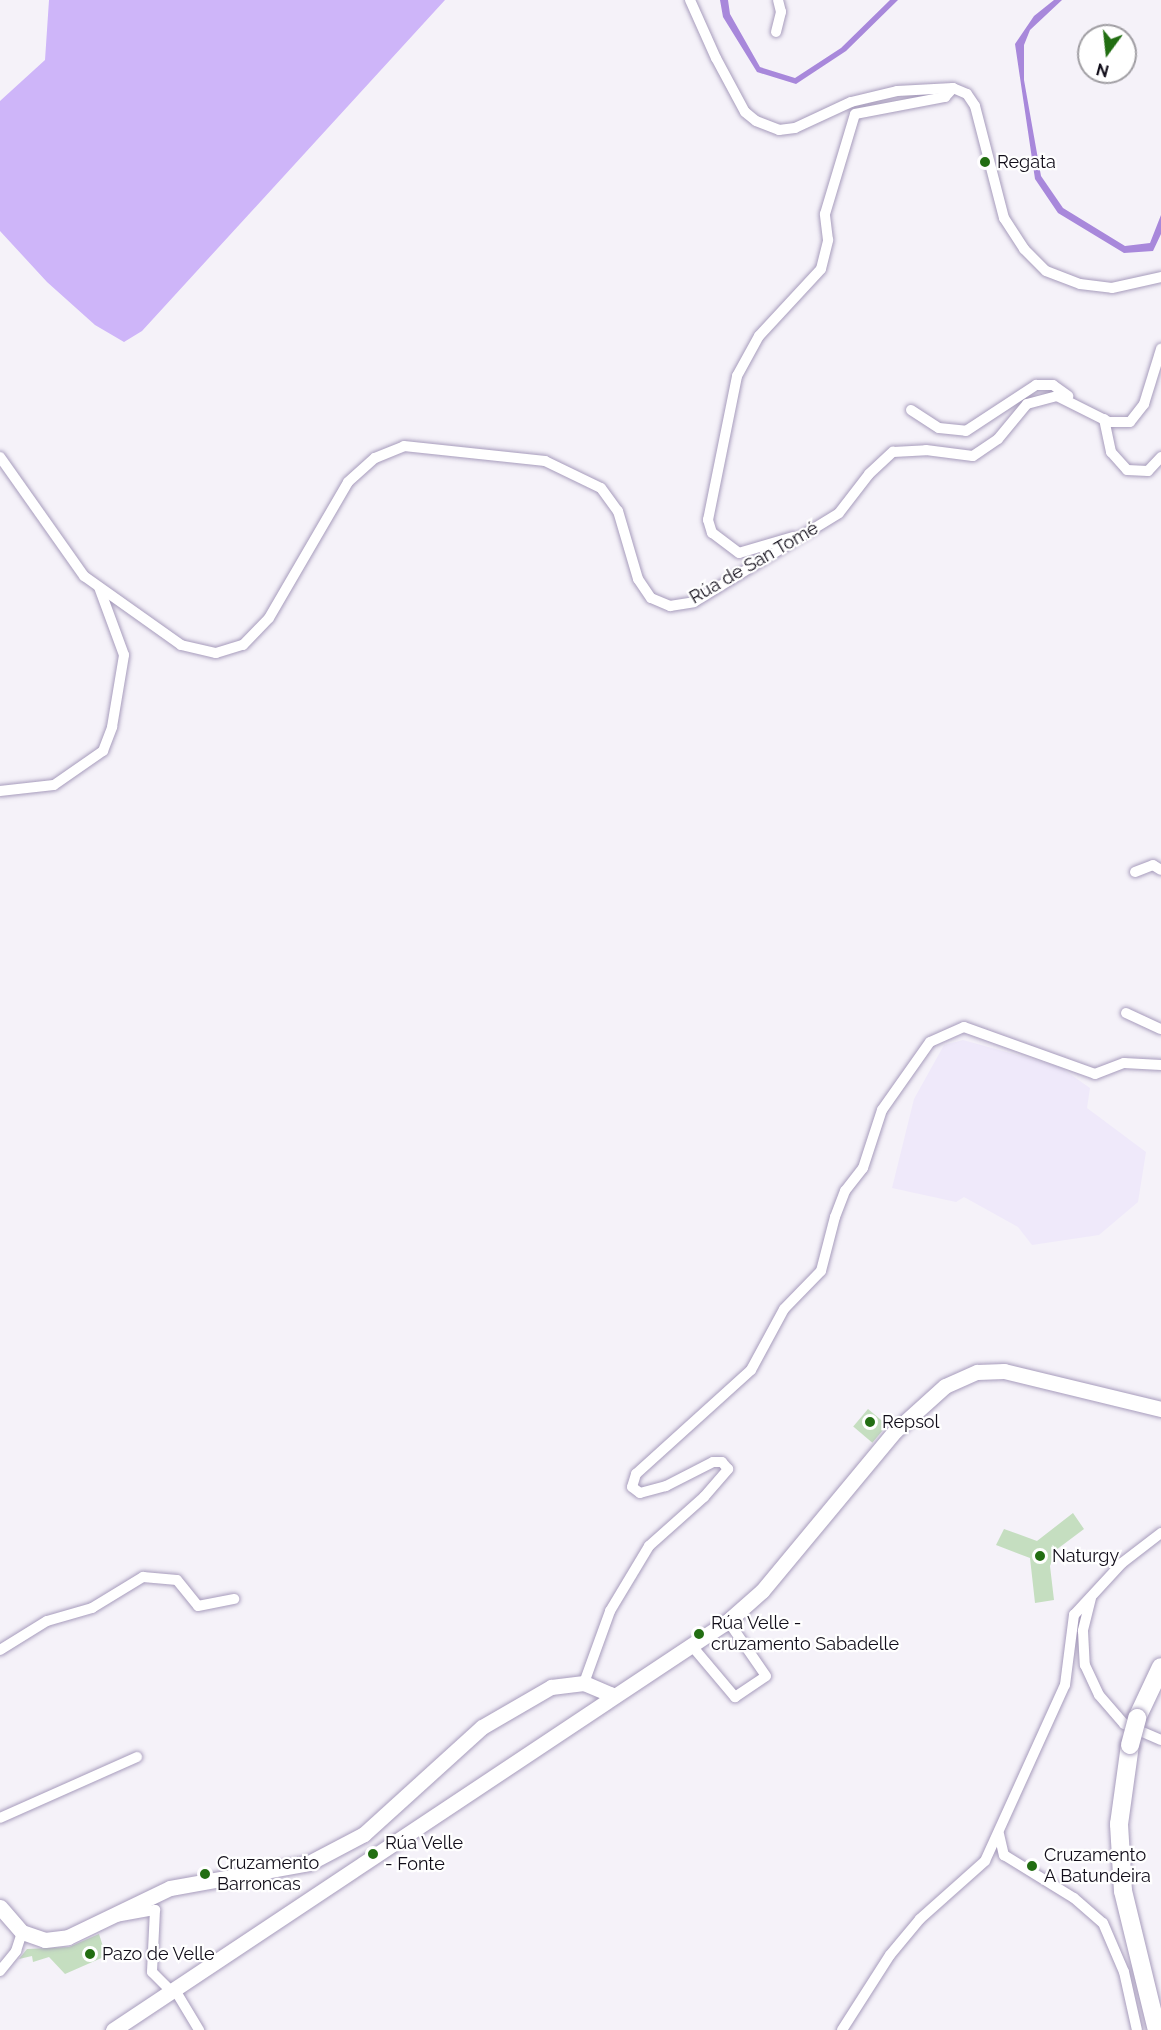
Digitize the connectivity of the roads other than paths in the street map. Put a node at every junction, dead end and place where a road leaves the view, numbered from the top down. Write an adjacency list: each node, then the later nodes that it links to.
1 (690, 0): 4 (street)
2 (778, 0): 3 (street)
3 (776, 32)
4 (953, 88): 5 (street); 12 (street)
5 (1161, 278)
6 (1161, 349): 9 (street)
7 (1076, 403): 8 (street); 9 (street, Rúa de San Tomé); 12 (street, Rúa de San Tomé)
8 (911, 410)
9 (1104, 419): 11 (street)
10 (0, 457): 13 (street, Rúa de San Tomé)
11 (1161, 457)
12 (805, 534): 13 (street, Rúa de San Tomé)
13 (99, 586): 14 (street)
14 (0, 791)
15 (1161, 870): 16 (street)
16 (1135, 872)
17 (1126, 1013): 18 (street)
18 (1161, 1029)
19 (1161, 1065): 28 (street)
20 (1161, 1409): 24 (street)
21 (1161, 1533): 22 (street)
22 (1092, 1594): 30 (street); 33 (street)
23 (234, 1599): 26 (street)
24 (728, 1621): 25 (street); 25 (street)
25 (692, 1646): 29 (street)
26 (0, 1650)
27 (1161, 1667): 38 (highway, bridge)
28 (584, 1683): 29 (street); 35 (street)
29 (614, 1696): 39 (street)
30 (1161, 1740)
31 (137, 1757): 32 (street)
32 (0, 1818)
33 (999, 1834): 43 (street); 44 (street)
34 (0, 1907): 36 (street)
35 (110, 1918): 36 (street); 39 (street)
36 (22, 1932): 37 (street)
37 (0, 1971)
38 (1144, 1984): 40 (highway); 45 (highway)
39 (173, 1991): 41 (street); 42 (street)
40 (1161, 2025)
41 (113, 2030)
42 (199, 2030)
43 (842, 2030)
44 (1137, 2030)
45 (1157, 2030)

